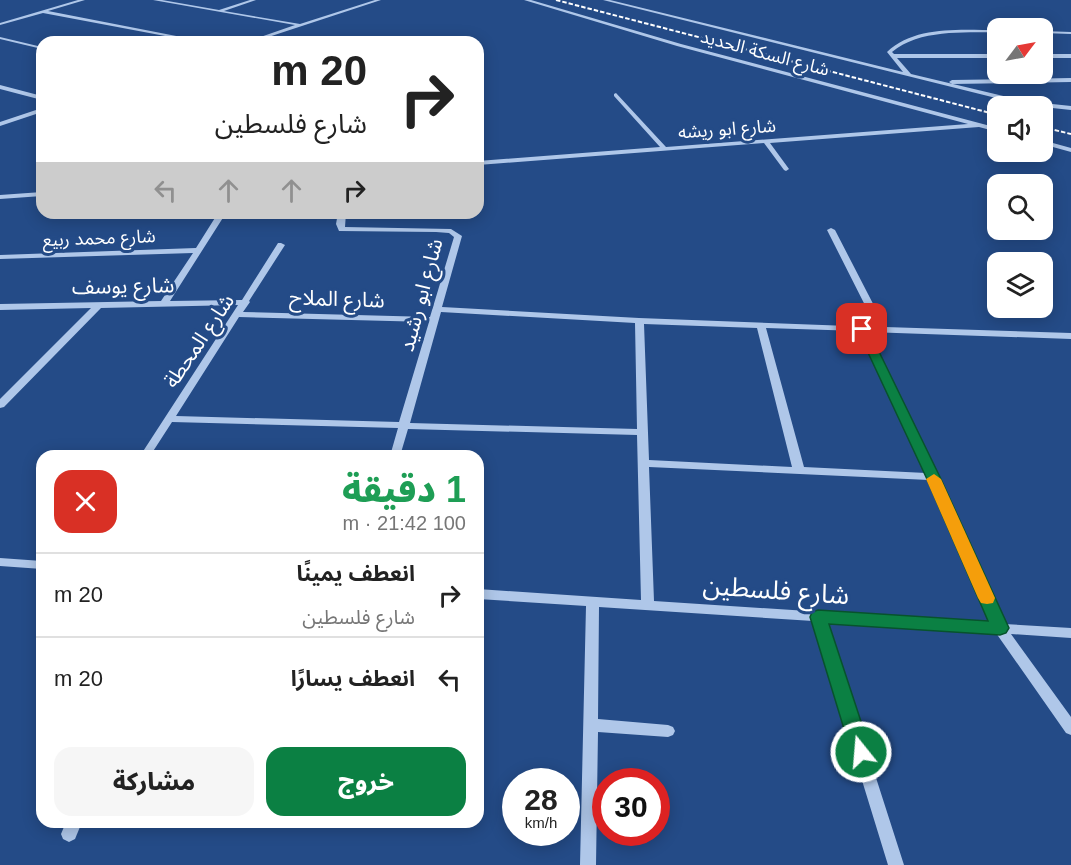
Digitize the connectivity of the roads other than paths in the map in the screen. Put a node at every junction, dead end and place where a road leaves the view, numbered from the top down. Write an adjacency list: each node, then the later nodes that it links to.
1 (83, 0): 10 (street)
2 (155, 0): 8 (street)
3 (177, 0): 8 (street)
4 (254, 0): 9 (street)
5 (379, 0): 14 (street)
6 (526, 0): 35 (street, شارع السكة الحديد)
7 (605, 0): 26 (street, شارع السكة الحديد)
8 (169, 2): 9 (street)
9 (218, 11): 14 (street)
10 (44, 12): 12 (street); 18 (street)
11 (0, 17): 12 (street)
12 (17, 20): 13 (street)
13 (0, 24)
14 (300, 25): 19 (street)
15 (987, 32): 22 (street)
16 (1053, 32): 17 (street)
17 (1071, 33)
18 (173, 36)
19 (266, 36)
20 (0, 38): 21 (street)
21 (36, 47)
22 (891, 56): 23 (street); 26 (street)
23 (987, 56)
24 (1053, 56): 25 (street)
25 (1071, 56)
26 (910, 76): 28 (street, شارع السكة الحديد)
27 (1071, 80): 28 (street)
28 (934, 82): 32 (street, شارع السكة الحديد)
29 (0, 87): 31 (street)
30 (616, 95): 39 (street)
31 (36, 96)
32 (1071, 108)
33 (36, 112): 34 (street)
34 (0, 124)
35 (978, 125): 36 (street, شارع السكة الحديد); 37 (street, شارع ابو ريشه)
36 (987, 127)
37 (766, 141): 39 (street, شارع ابو ريشه); 42 (street)
38 (1053, 145): 40 (street)
39 (665, 149): 41 (street, شارع ابو ريشه)
40 (1071, 150)
41 (484, 163)
42 (786, 169)
43 (36, 195): 44 (street)
44 (0, 197)
45 (218, 219): 49 (street)
46 (341, 219): 55 (street, شارع ابو رشيد)
47 (831, 230): 61 (street)
48 (281, 245): 51 (street, شارع المحطة)
49 (199, 250): 50 (street, شارع محمد ربيع); 52 (street)
50 (0, 257)
51 (246, 302): 52 (street, شارع يوسف); 56 (street, شارع المحطة)
52 (164, 303): 53 (street, شارع يوسف)
53 (99, 305): 54 (street, شارع يوسف); 63 (street)
54 (0, 307)
55 (437, 309): 57 (street, شارع ابو رشيد); 58 (street)
56 (238, 314): 57 (street, شارع الملاح); 64 (street, شارع المحطة)
57 (434, 320): 65 (street, شارع ابو رشيد)
58 (639, 321): 59 (street); 66 (street)
59 (760, 325): 60 (street); 70 (street)
60 (862, 329): 61 (street); 71 (street)
61 (882, 329): 62 (street)
62 (1071, 336)
63 (0, 405)
64 (168, 418): 65 (street); 67 (street, شارع المحطة)
65 (404, 425): 66 (street); 68 (street, شارع ابو رشيد)
66 (641, 432): 69 (street)
67 (149, 450)
68 (397, 450)
69 (643, 463): 70 (street); 76 (street)
70 (799, 471): 71 (street)
71 (933, 477): 78 (street)
72 (0, 562): 73 (street)
73 (36, 565)
74 (484, 594): 75 (street, شارع فلسطين)
75 (593, 601): 76 (street, شارع فلسطين); 80 (street)
76 (648, 605): 77 (street, شارع فلسطين)
77 (818, 617): 78 (street, شارع فلسطين); 84 (street)
78 (1000, 628): 79 (street, شارع فلسطين); 81 (street)
79 (1071, 633)
80 (590, 725): 82 (street); 83 (street)
81 (1071, 729)
82 (668, 731)
83 (588, 865)
84 (896, 865)

